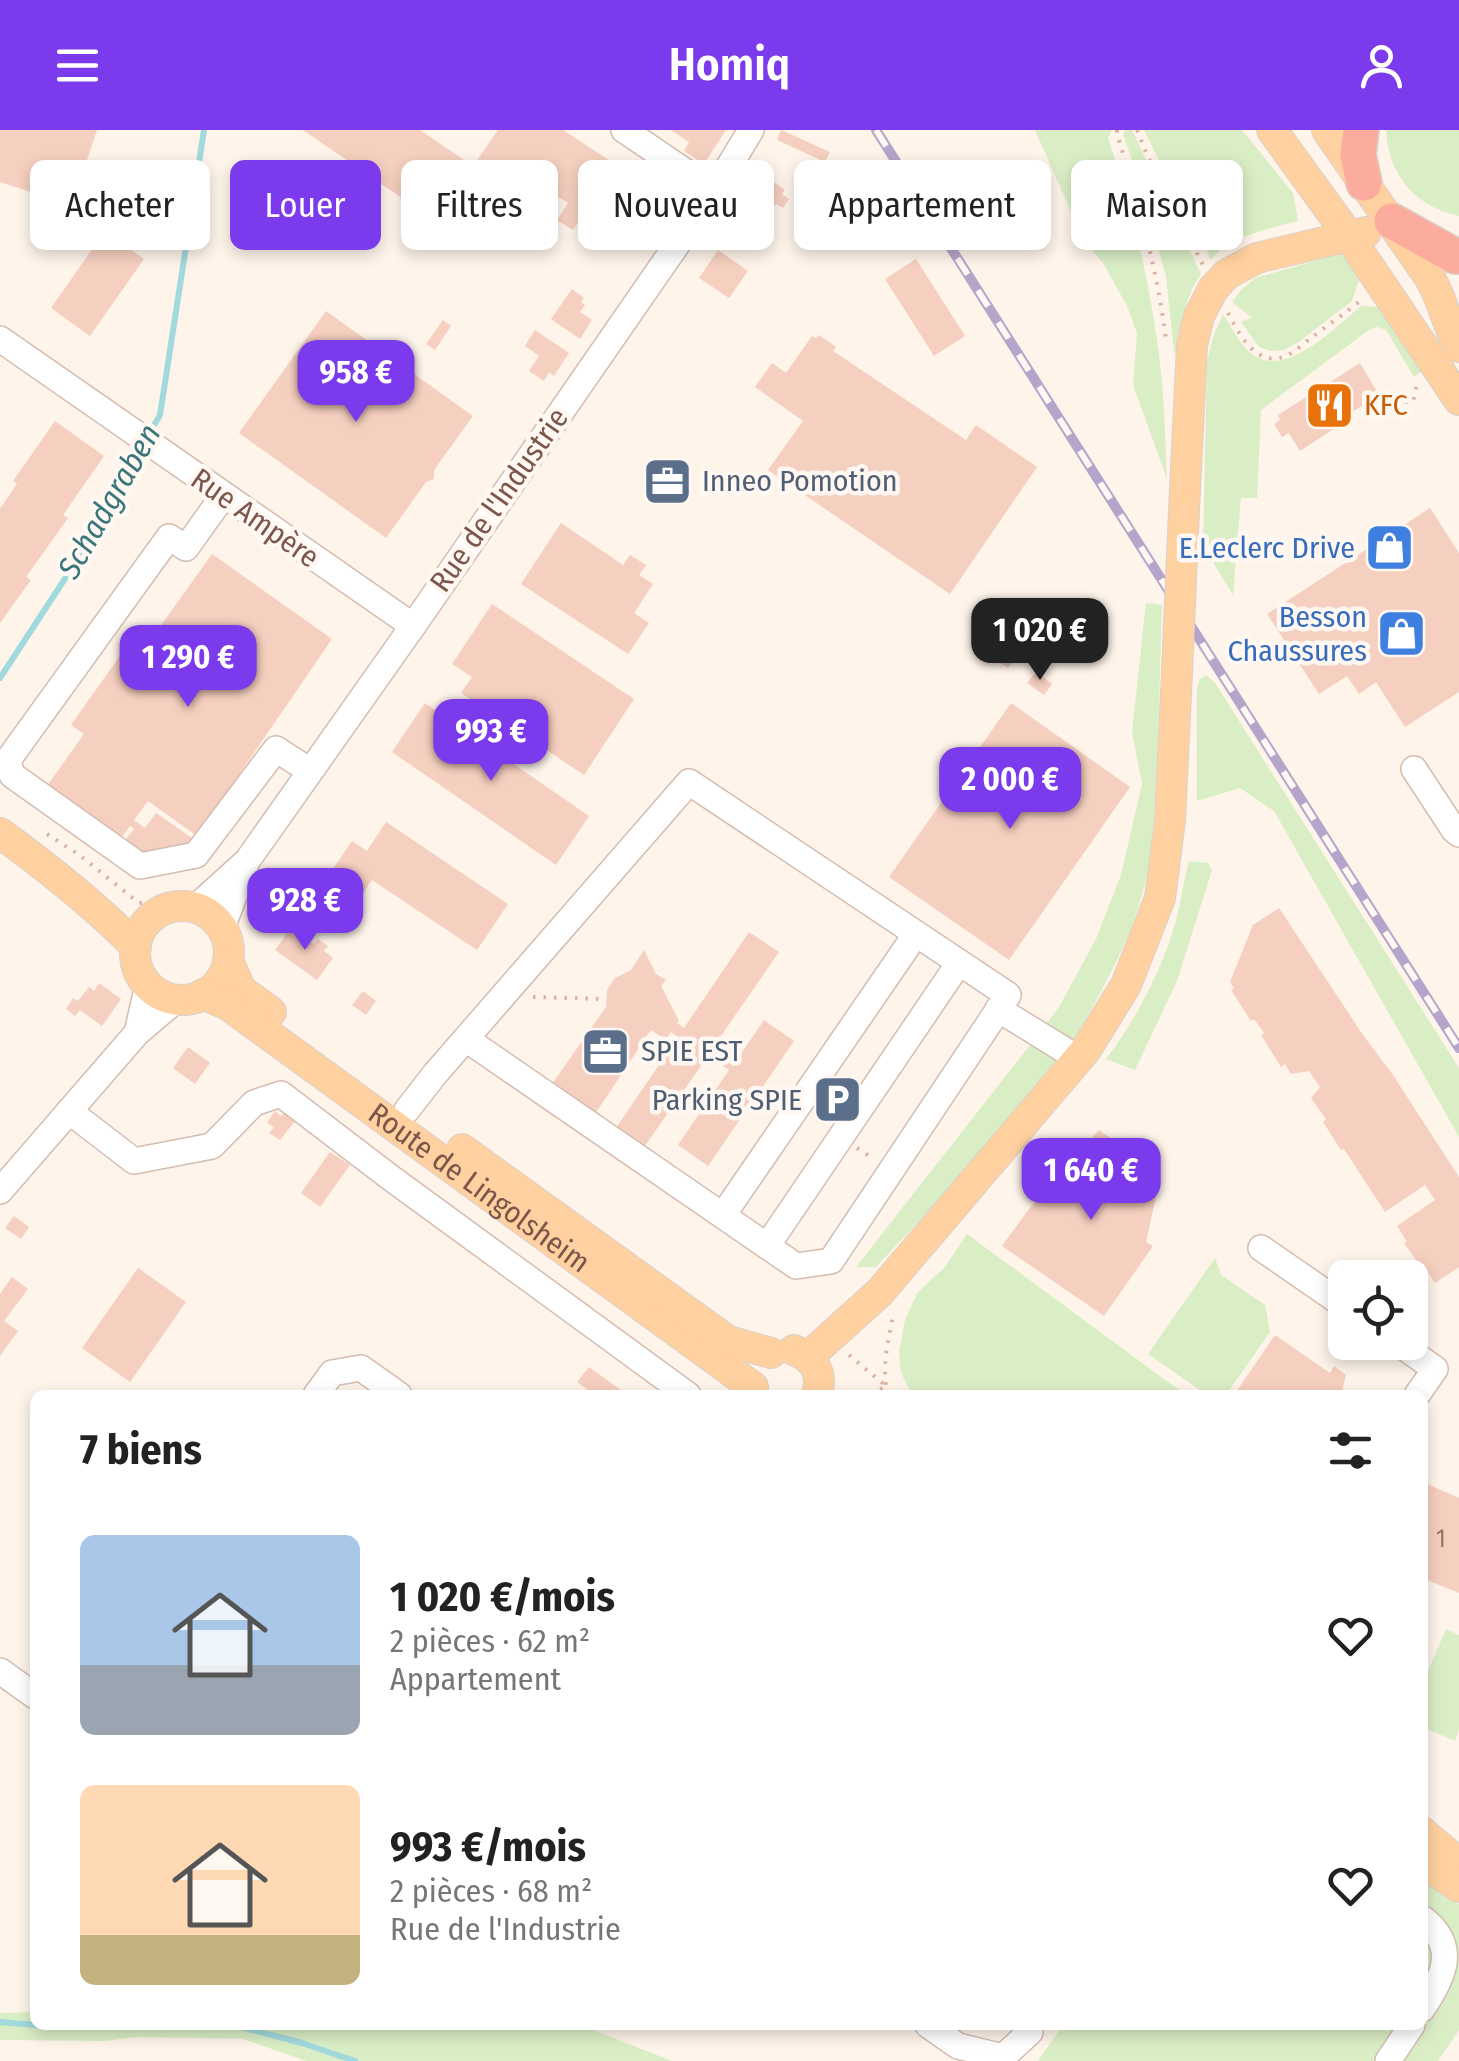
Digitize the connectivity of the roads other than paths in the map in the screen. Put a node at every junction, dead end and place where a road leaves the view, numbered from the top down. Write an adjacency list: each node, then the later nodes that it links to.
1 (624, 130): 6 (street)
2 (1272, 130): 11 (main road)
3 (1328, 130): 8 (main road)
4 (1362, 130): 8 (highway)
5 (752, 132): 7 (street, Rue de l'Industrie)
6 (668, 160)
7 (734, 160)
8 (1364, 183): 9 (main road)
9 (1392, 221): 10 (highway); 11 (main road); 13 (highway); 15 (main road)
10 (1459, 232)
11 (1348, 235): 16 (main road); 37 (main road, bridge)
12 (673, 250): 18 (street, Rue de l'Industrie)
13 (1459, 256)
14 (0, 339): 17 (street, Rue Ampère)
15 (1456, 341)
16 (1459, 400)
17 (224, 496): 18 (street, Rue Ampère); 20 (street)
18 (413, 626): 20 (street, Rue de l'Industrie)
19 (1414, 769): 22 (street)
20 (310, 771): 23 (street, Rue de l'Industrie)
21 (0, 833): 24 (main road)
22 (1459, 834)
23 (248, 860): 25 (street, Rue de l'Industrie); 27 (street, Rue de l'Industrie)
24 (43, 864): 26 (main road); 29 (main road)
25 (195, 908): 26 (main road); 27 (main road)
26 (154, 915): 29 (main road)
27 (222, 928): 30 (main road)
28 (916, 934): 31 (street); 36 (street); 41 (street)
29 (136, 947): 32 (main road)
30 (228, 961): 33 (main road); 38 (main road, Route de Lingolsheim)
31 (959, 962): 34 (street); 42 (street)
32 (148, 985): 33 (main road); 35 (street)
33 (190, 997): 35 (street); 51 (main road, Route de Lingolsheim)
34 (998, 1008): 37 (street); 42 (street)
35 (136, 1033): 39 (street)
36 (466, 1038): 38 (street); 41 (street)
37 (1079, 1059): 45 (main road)
38 (407, 1110): 46 (main road, Route de Lingolsheim)
39 (69, 1112): 40 (street); 50 (street)
40 (0, 1191)
41 (723, 1216): 42 (street)
42 (767, 1246)
43 (1261, 1248): 44 (street)
44 (1328, 1294)
45 (819, 1348): 46 (main road, Route de Lingolsheim); 53 (main road)
46 (771, 1353): 52 (main road)
47 (1422, 1360): 54 (street)
48 (320, 1390): 49 (street)
49 (392, 1390)
50 (681, 1390)
51 (753, 1390)
52 (754, 1390)
53 (819, 1390)
54 (1420, 1390)
55 (0, 1670): 56 (street)
56 (30, 1692)
57 (1428, 1837): 58 (main road)
58 (1459, 1863)
59 (1428, 1866): 60 (main road)
60 (1459, 1887)
61 (1428, 1924): 62 (street)
62 (1428, 2000)
63 (935, 2030): 65 (street)
64 (1409, 2030): 66 (street)
65 (1030, 2032)
66 (1388, 2061)

